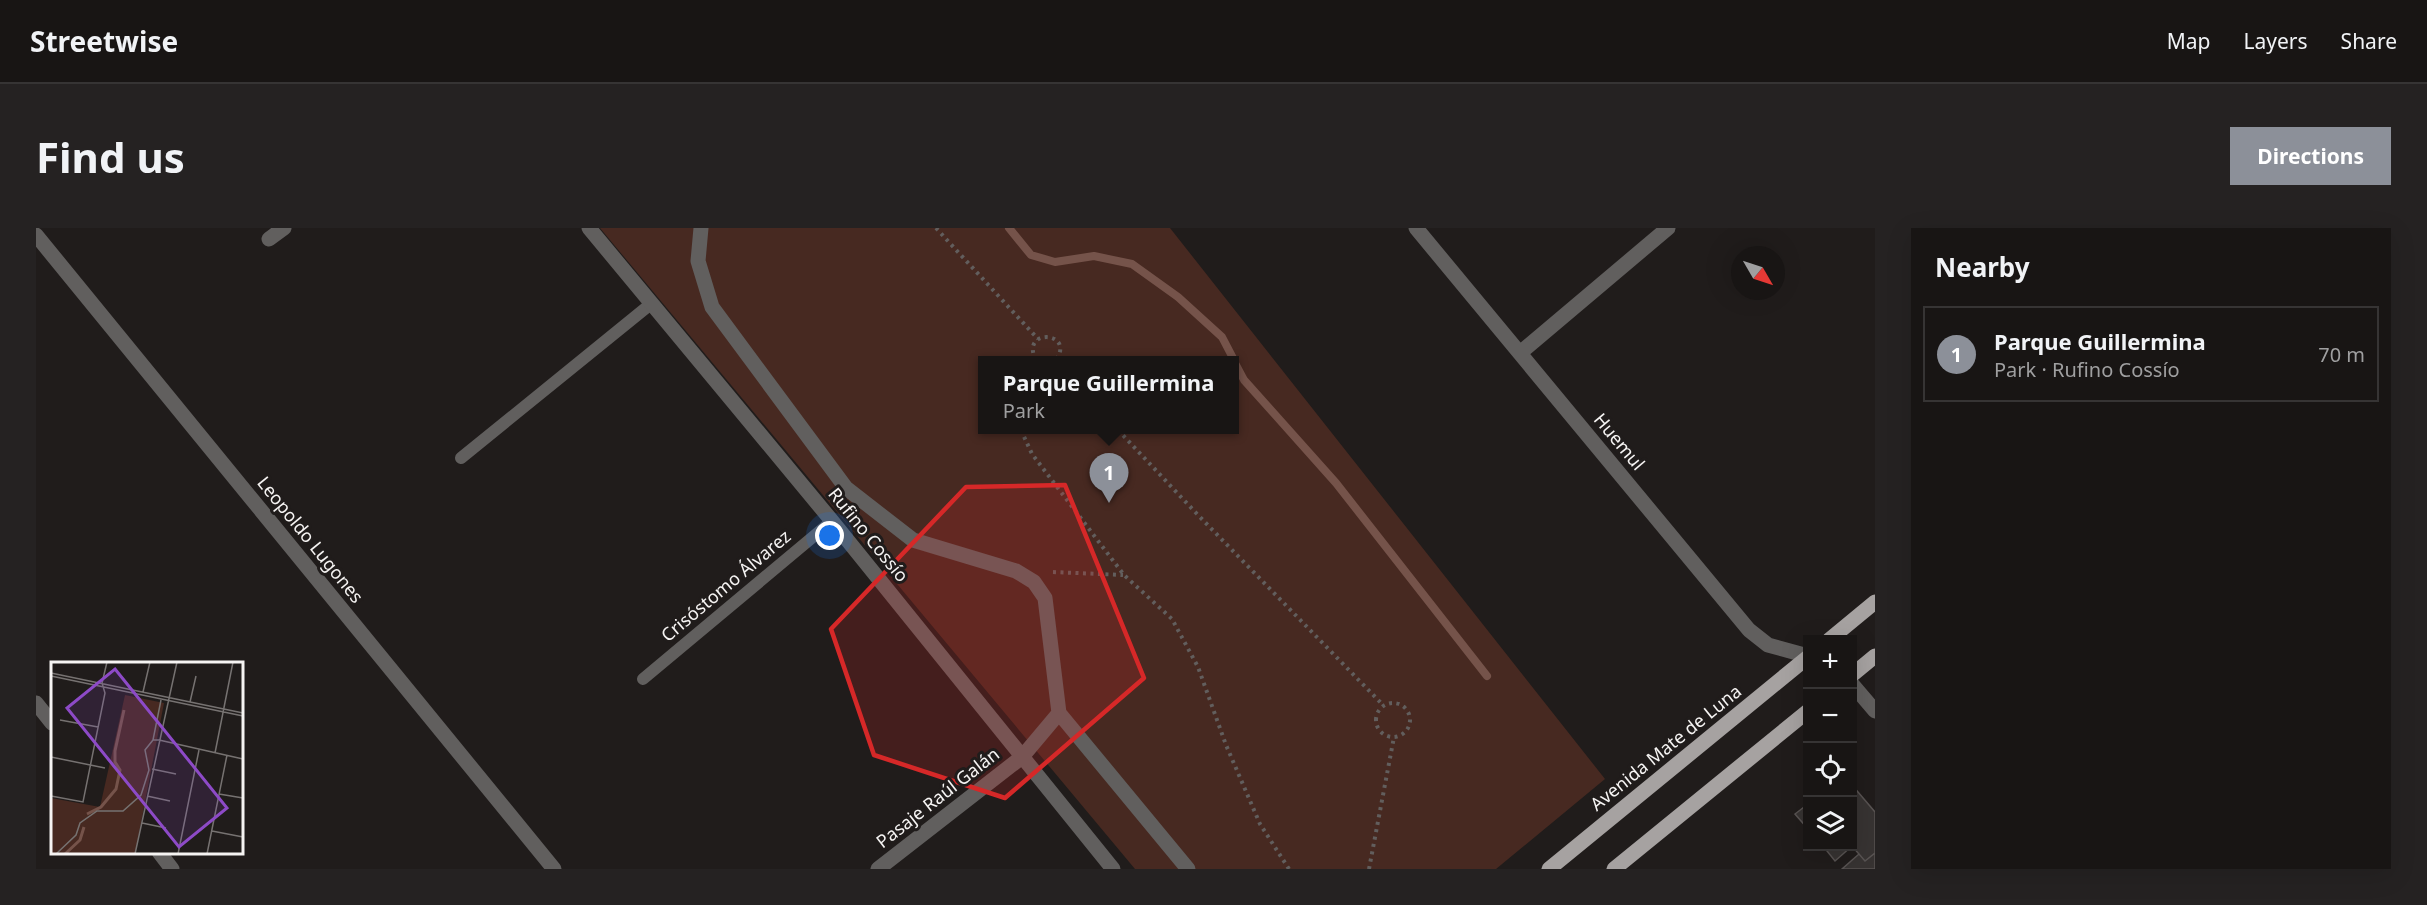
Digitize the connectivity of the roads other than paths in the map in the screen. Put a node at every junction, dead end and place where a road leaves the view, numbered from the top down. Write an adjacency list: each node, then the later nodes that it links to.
1 (284, 228): 7 (street)
2 (590, 228): 8 (street, Rufino Cossío)
3 (701, 228): 22 (street)
4 (1416, 228): 9 (street, Huemul)
5 (1668, 228): 9 (street)
6 (36, 235): 28 (street, Leopoldo Lugones)
7 (269, 239)
8 (652, 303): 10 (lane); 11 (street, Rufino Cossío)
9 (1520, 353): 14 (street, Huemul)
10 (461, 458)
11 (832, 521): 18 (lane, Crisóstomo Álvarez); 25 (street, Rufino Cossío)
12 (1875, 602): 13 (main road)
13 (1834, 635)
14 (1803, 655)
15 (1875, 656): 17 (main road)
16 (1803, 660): 32 (main road, Avenida Mate de Luna)
17 (1857, 671)
18 (643, 679)
19 (1856, 689): 21 (street)
20 (36, 703): 24 (street)
21 (1875, 711)
22 (1059, 713): 25 (street, Pasaje Raúl Galán); 31 (street)
23 (1803, 715): 33 (main road)
24 (51, 722)
25 (1022, 757): 29 (street, Pasaje Raúl Galán); 30 (street, Rufino Cossío)
26 (161, 854): 27 (street)
27 (172, 869)
28 (554, 869)
29 (878, 869)
30 (1113, 869)
31 (1188, 869)
32 (1549, 869)
33 (1614, 869)

